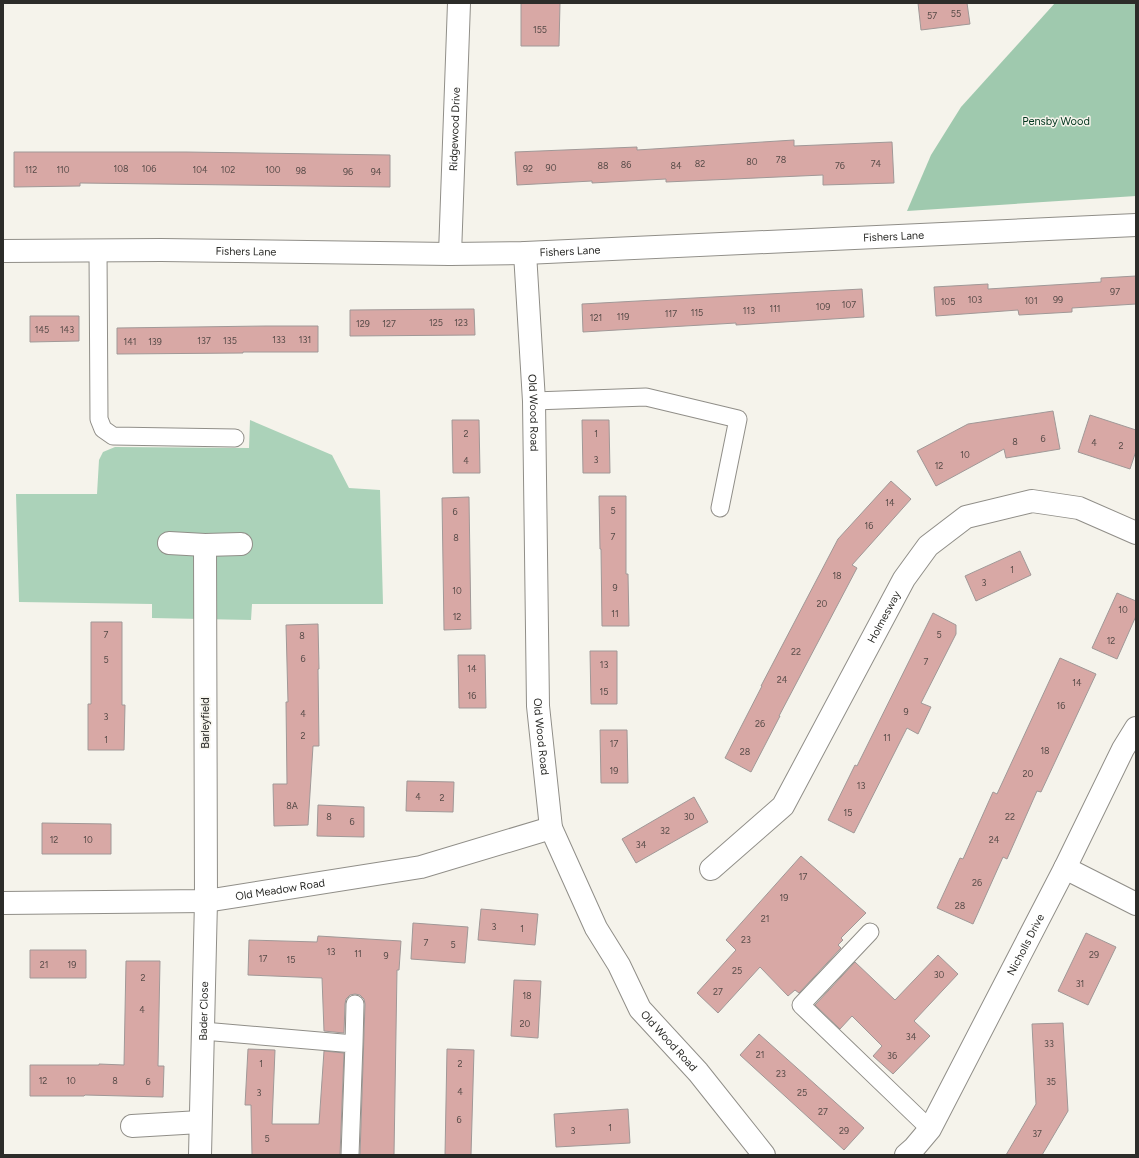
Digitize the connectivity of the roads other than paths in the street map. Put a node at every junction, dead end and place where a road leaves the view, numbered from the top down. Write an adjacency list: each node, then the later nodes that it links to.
1 (459, 3): 6 (street, Ridgewood Drive)
2 (1136, 225): 5 (street, Fishers Lane)
3 (98, 250): 4 (street, Fishers Lane); 6 (street, Fishers Lane); 8 (lane)
4 (3, 251)
5 (525, 253): 6 (street, Fishers Lane); 7 (street, Old Wood Road)
6 (450, 254)
7 (534, 401): 9 (lane); 15 (street, Old Wood Road)
8 (235, 438)
9 (720, 508)
10 (1136, 533): 17 (street, Holmesway)
11 (169, 543): 13 (street)
12 (241, 544): 13 (street)
13 (205, 545): 18 (street, Barleyfield)
14 (1136, 728): 16 (street, Nicholls Drive)
15 (550, 828): 18 (street, Old Meadow Road); 30 (street, Old Wood Road)
16 (1065, 868): 20 (street); 27 (street, Nicholls Drive)
17 (711, 869)
18 (206, 901): 19 (street, Old Meadow Road); 23 (street, Bader Close)
19 (3, 902)
20 (1136, 904)
21 (870, 932): 27 (lane)
22 (355, 1004): 24 (lane)
23 (203, 1031): 24 (lane); 25 (street, Bader Close)
24 (354, 1044): 29 (lane)
25 (200, 1122): 26 (street); 28 (street, Bader Close)
26 (132, 1126)
27 (930, 1129): 31 (street, Nicholls Drive)
28 (200, 1155)
29 (350, 1155)
30 (764, 1155)
31 (906, 1155)

